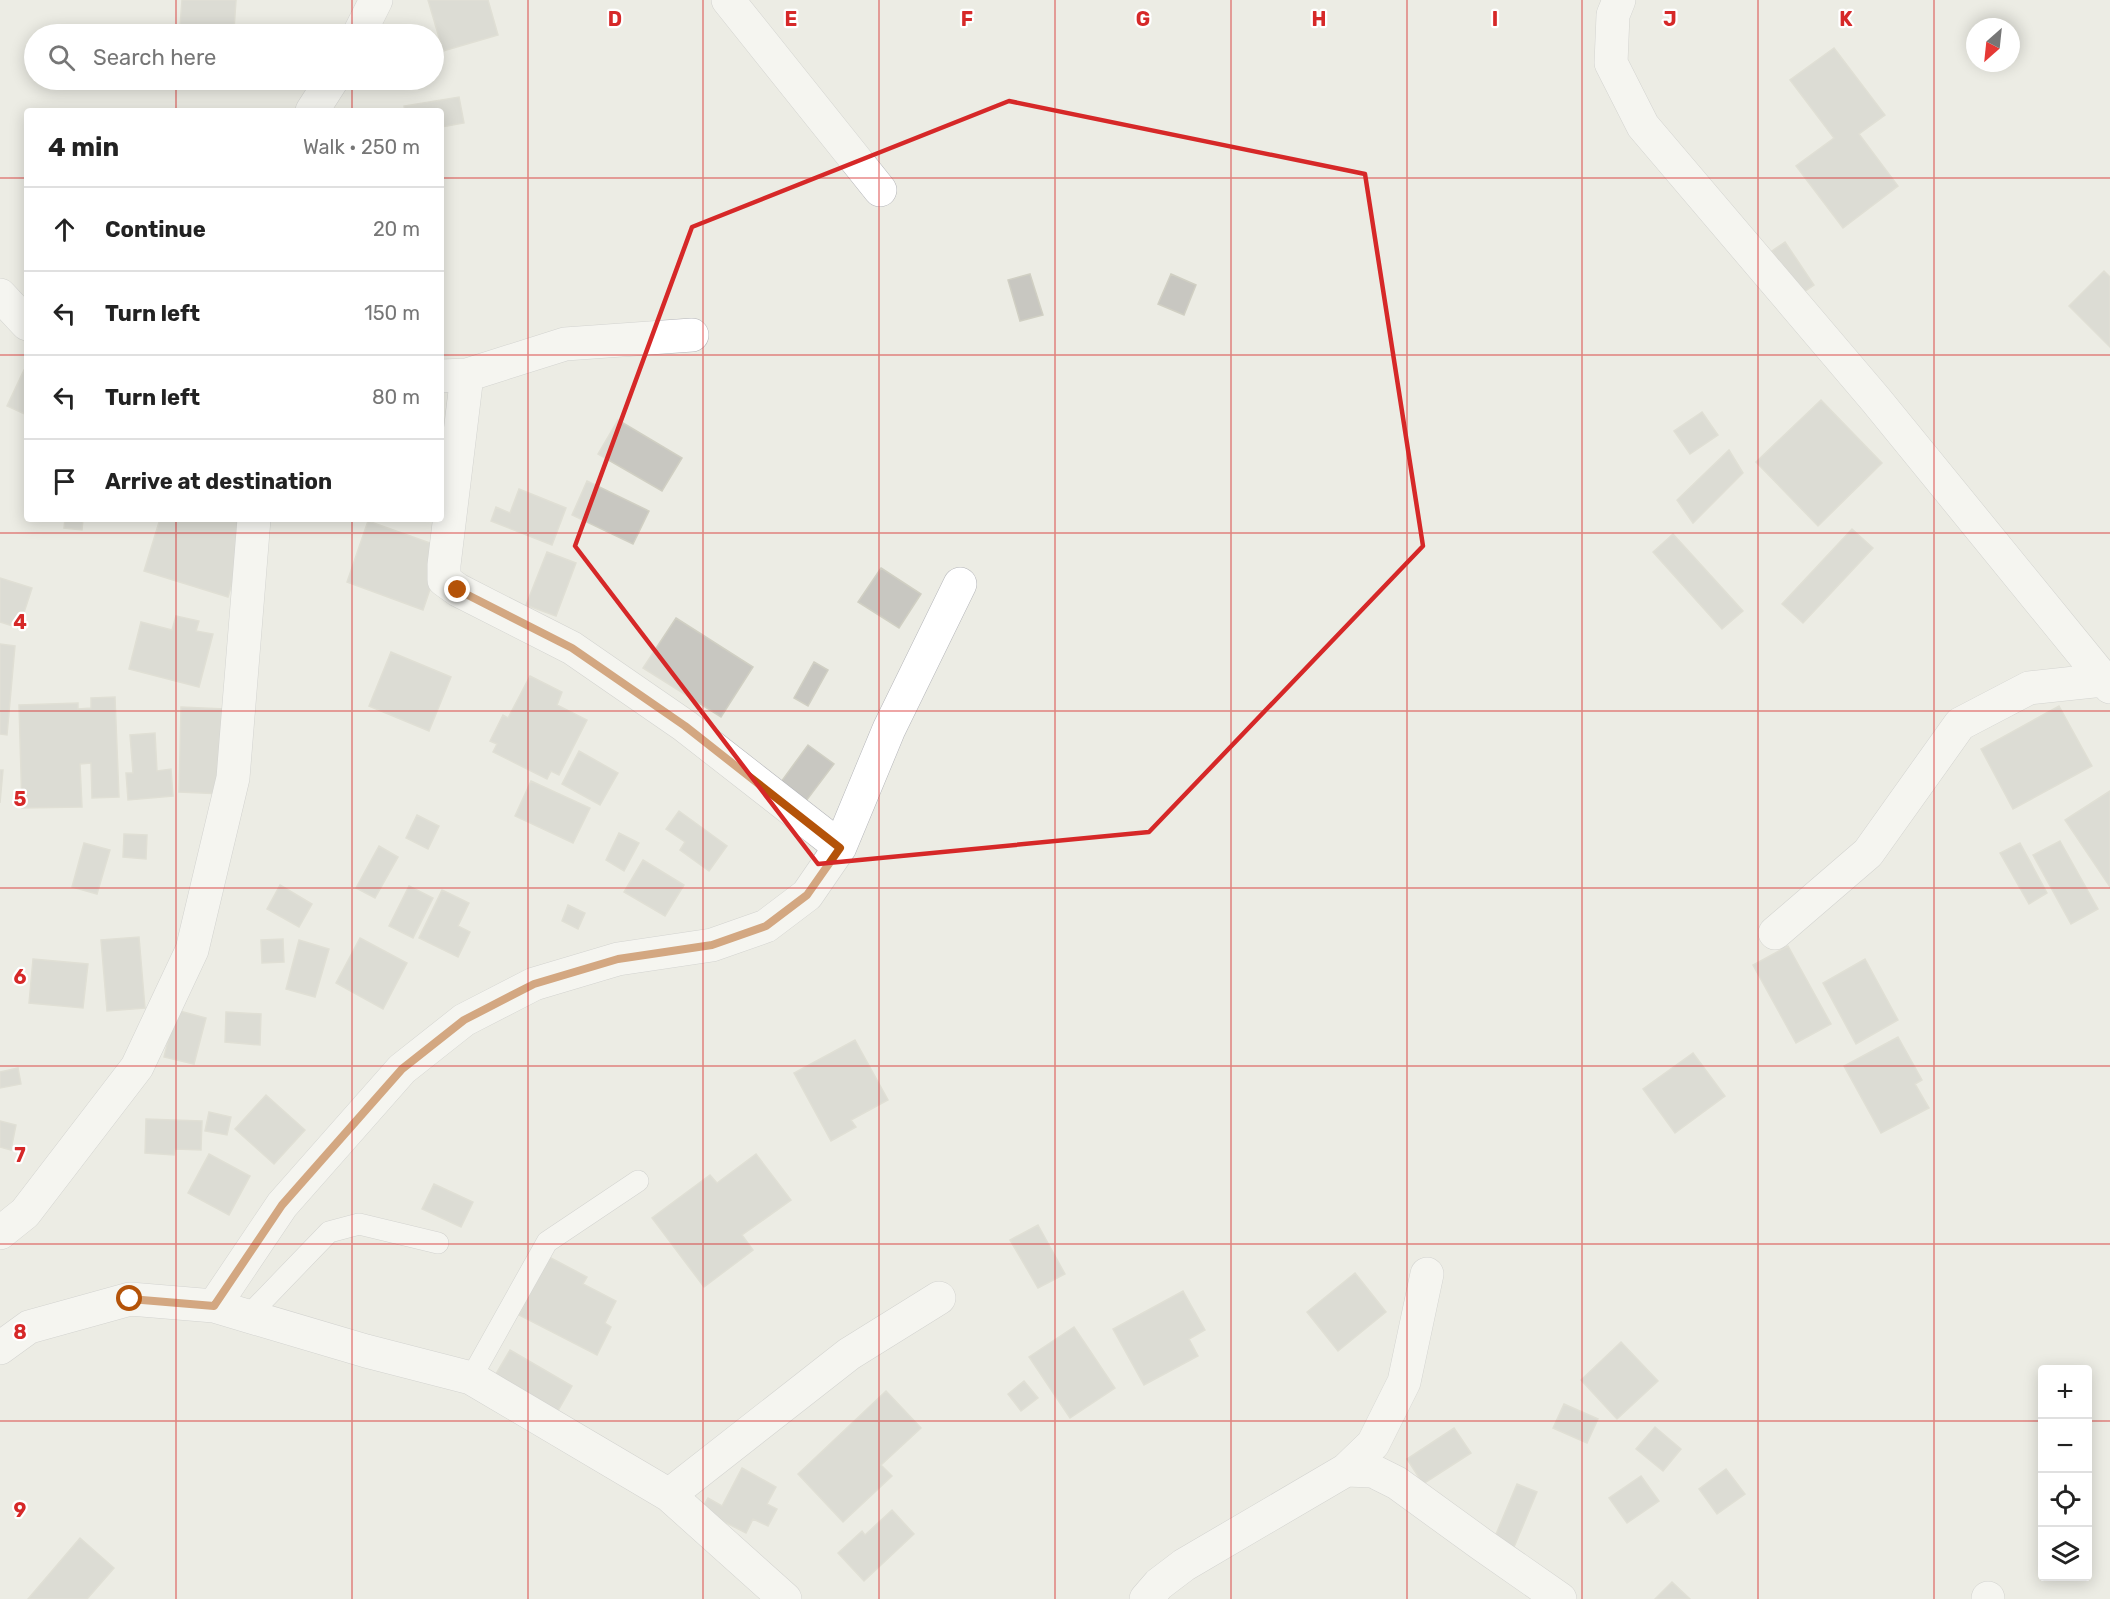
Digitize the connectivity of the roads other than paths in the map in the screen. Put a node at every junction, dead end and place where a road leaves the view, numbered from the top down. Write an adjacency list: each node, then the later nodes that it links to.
1 (376, 0): 4 (street)
2 (728, 0): 7 (street)
3 (1619, 0): 14 (street)
4 (364, 24)
5 (326, 90): 6 (street)
6 (314, 108)
7 (880, 190)
8 (0, 295): 9 (street)
9 (24, 321)
10 (692, 335): 11 (street)
11 (454, 376): 15 (street)
12 (254, 522): 18 (street)
13 (960, 584): 15 (street)
14 (2107, 684): 16 (street)
15 (840, 848): 22 (street)
16 (1775, 933)
17 (638, 1181): 25 (lane)
18 (0, 1233)
19 (438, 1243): 23 (lane)
20 (1427, 1274): 26 (street)
21 (939, 1298): 27 (street)
22 (214, 1306): 23 (street); 24 (street)
23 (248, 1316): 25 (street)
24 (0, 1348)
25 (471, 1378): 27 (street)
26 (1346, 1470): 29 (street); 30 (street)
27 (669, 1495): 28 (street)
28 (785, 1599)
29 (1146, 1599)
30 (1560, 1599)

